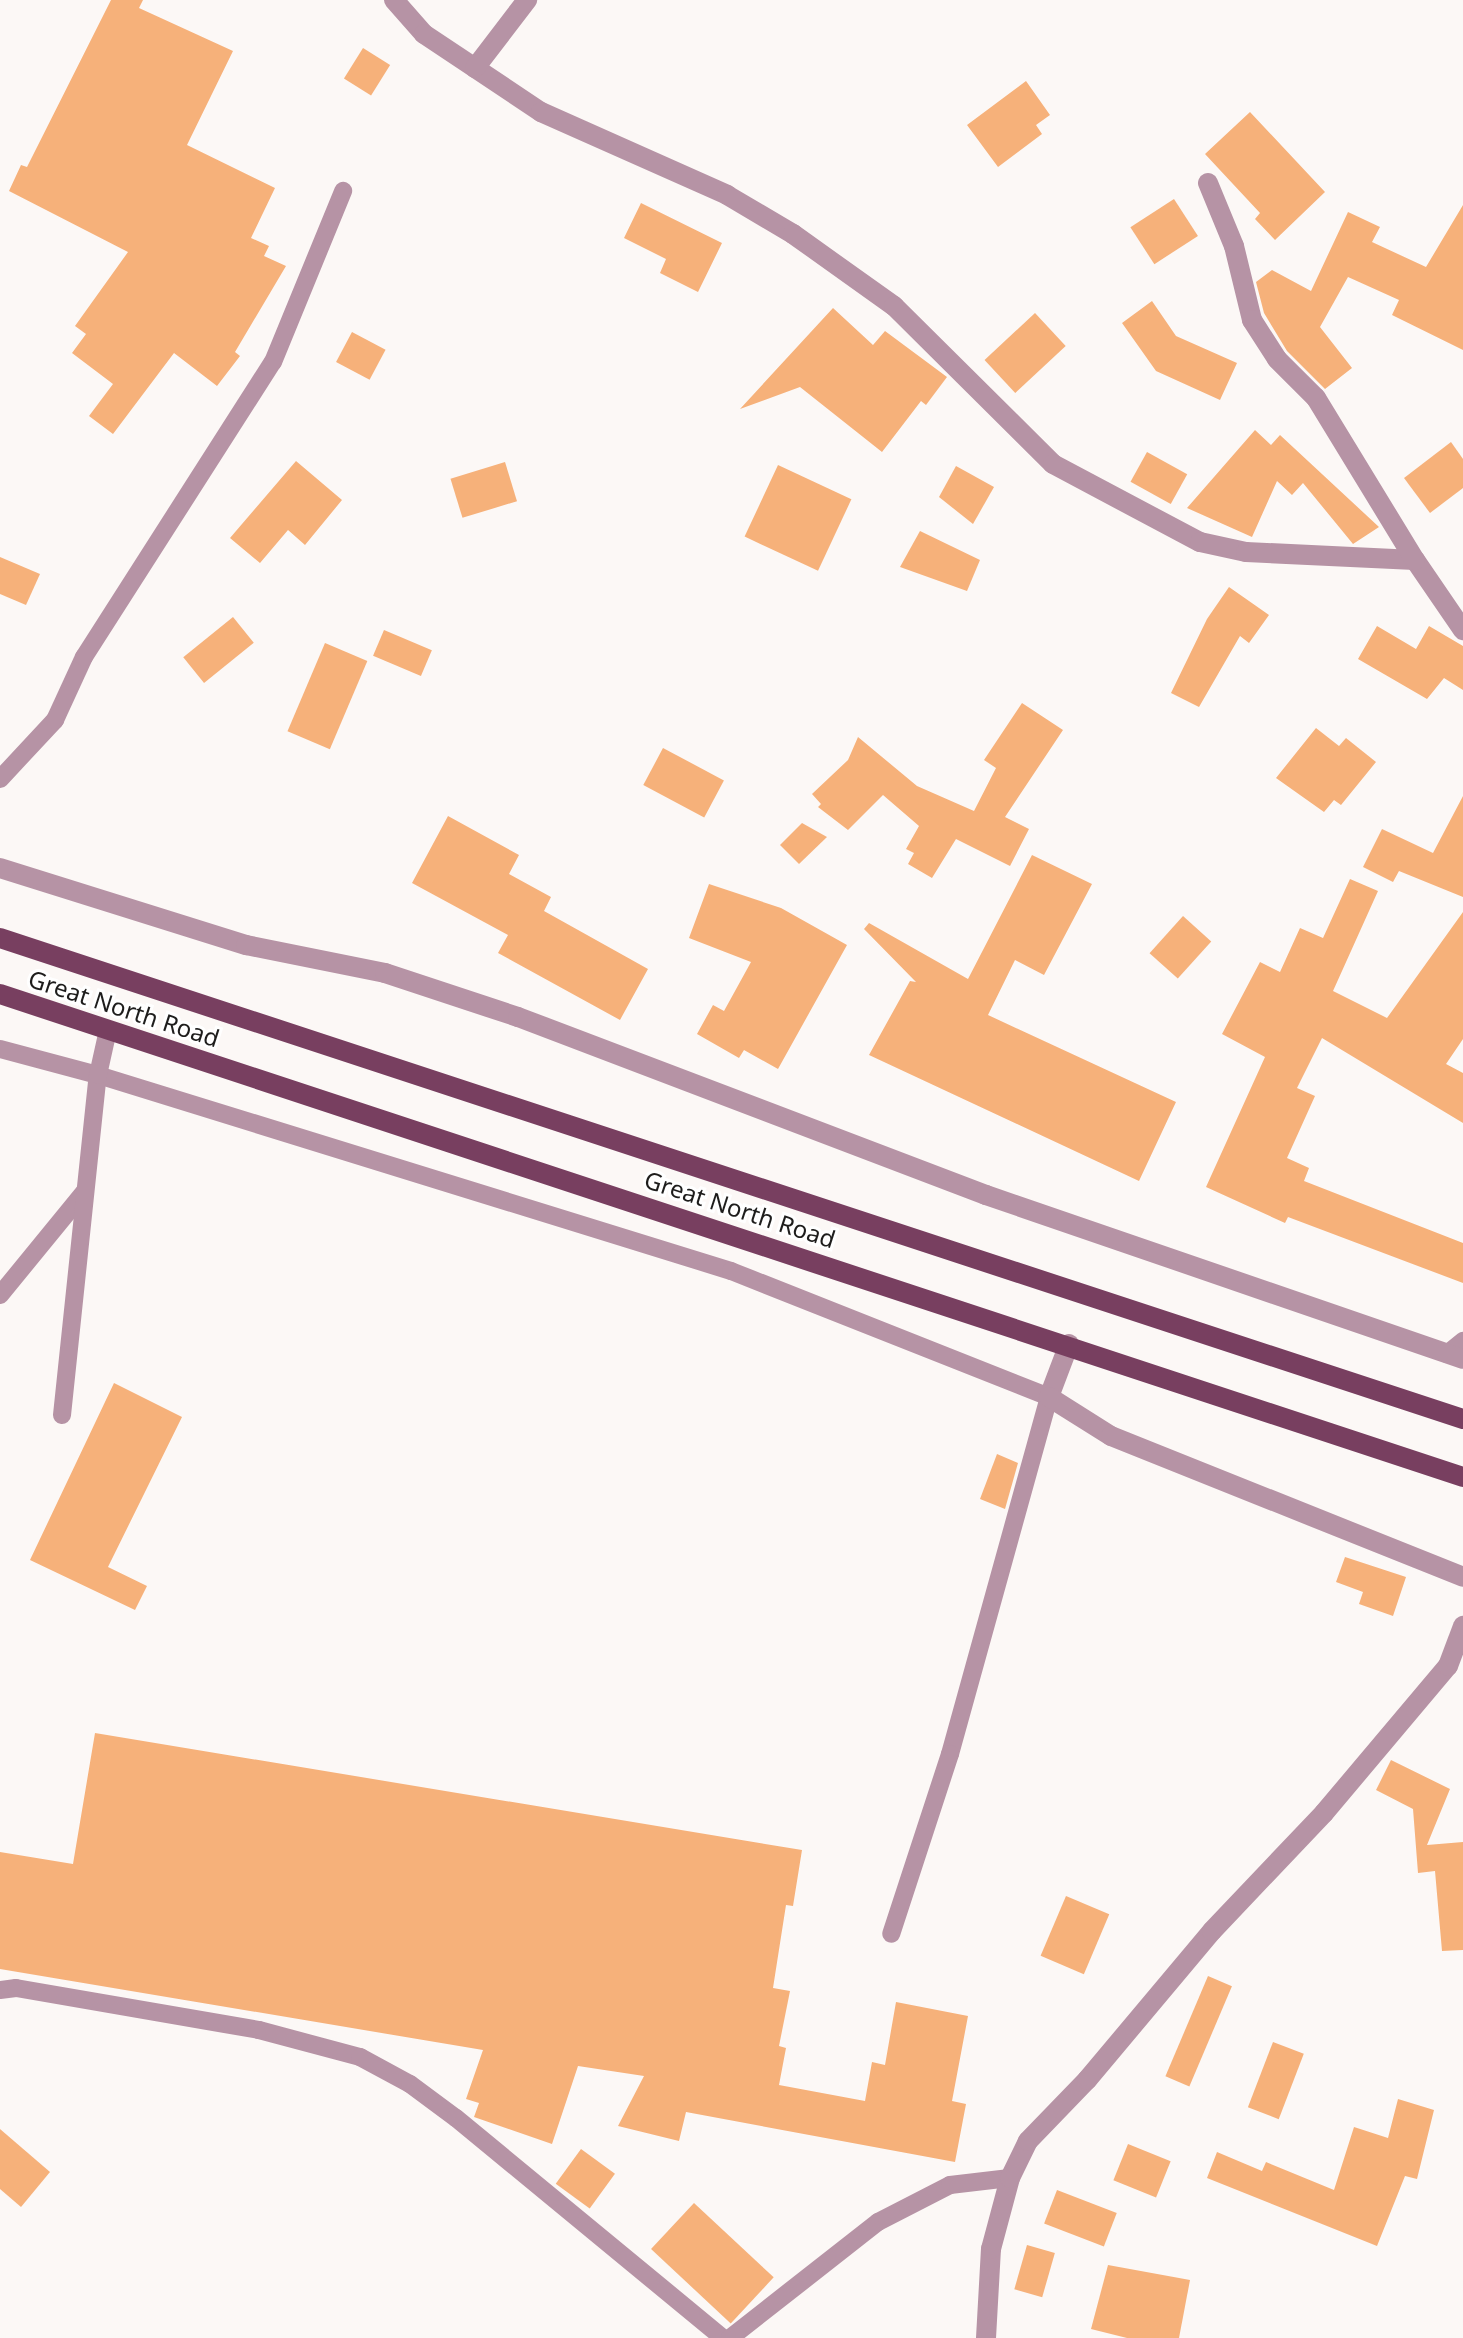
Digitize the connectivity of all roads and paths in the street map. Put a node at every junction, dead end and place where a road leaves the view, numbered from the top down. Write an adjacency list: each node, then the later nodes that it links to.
1 (394, 0): 3 (street)
2 (527, 0): 3 (street)
3 (475, 68): 6 (street)
4 (1208, 183): 6 (street)
5 (343, 191): 8 (lane)
6 (1415, 560): 7 (street)
7 (1463, 630)
8 (0, 779)
9 (0, 868): 18 (street)
10 (0, 938): 21 (main road, Great North Road)
11 (0, 994): 12 (main road, Great North Road)
12 (108, 1030): 14 (lane); 17 (main road, Great North Road)
13 (0, 1049): 14 (lane)
14 (98, 1075): 15 (lane); 19 (lane)
15 (85, 1191): 16 (lane); 20 (lane)
16 (0, 1295)
17 (1069, 1344): 19 (street); 22 (main road, Great North Road)
18 (1458, 1351)
19 (1049, 1397): 23 (street); 25 (lane)
20 (62, 1415)
21 (1463, 1419)
22 (1463, 1477)
23 (1463, 1577)
24 (1463, 1626): 27 (street)
25 (891, 1934)
26 (0, 1990): 28 (lane)
27 (1010, 2178): 29 (lane); 30 (street)
28 (723, 2338)
29 (730, 2338)
30 (986, 2338)

